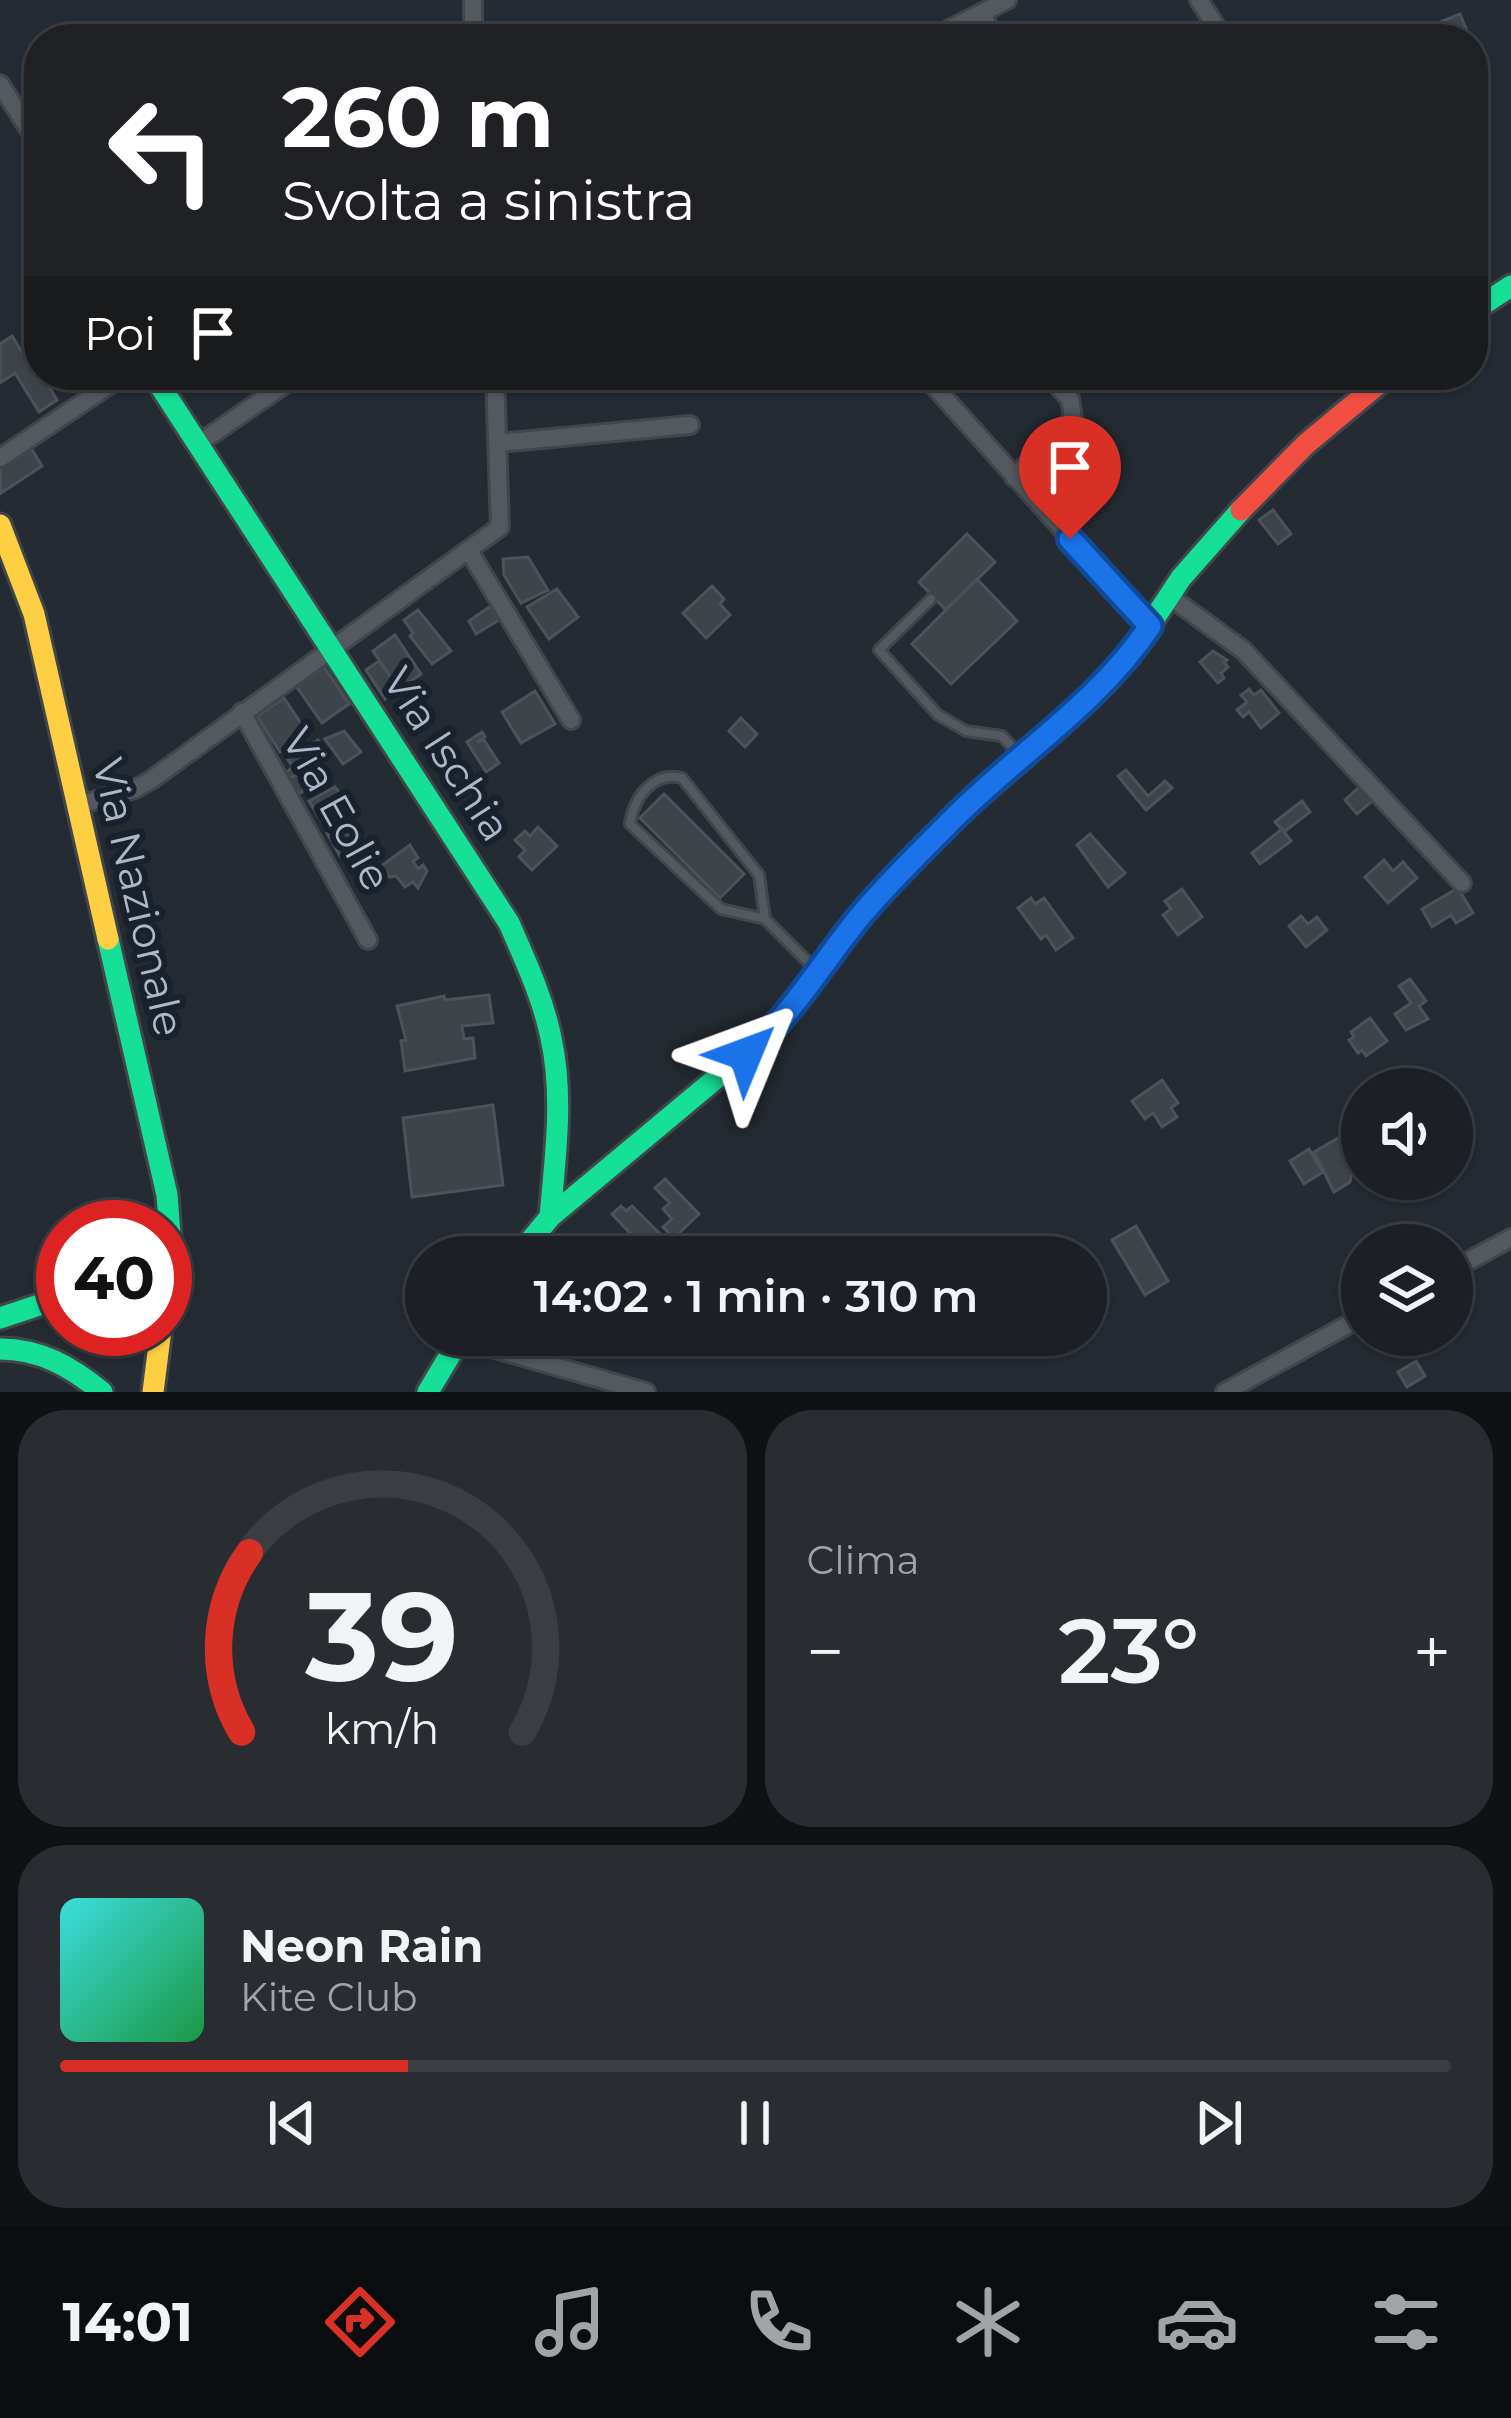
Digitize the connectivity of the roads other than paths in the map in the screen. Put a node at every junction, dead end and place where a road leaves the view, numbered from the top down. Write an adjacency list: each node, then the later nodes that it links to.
1 (1007, 0): 2 (street)
2 (982, 13): 3 (street); 4 (street)
3 (960, 24)
4 (987, 24)
5 (0, 84): 6 (street)
6 (24, 122)
7 (102, 390): 17 (street)
8 (163, 390): 16 (street, Via Ischia)
9 (276, 390): 16 (street)
10 (496, 390): 15 (street)
11 (937, 390): 18 (street)
12 (1062, 390): 18 (street)
13 (1371, 390): 21 (street)
14 (690, 425): 15 (street)
15 (499, 443): 20 (street)
16 (198, 444): 24 (street, Via Ischia)
17 (0, 458)
18 (1014, 477): 23 (street)
19 (0, 525): 28 (street, Via Nazionale)
20 (469, 550): 24 (street); 26 (street)
21 (1169, 596): 23 (street); 29 (street)
22 (931, 599): 27 (lane)
23 (1150, 626): 27 (street)
24 (331, 650): 25 (street); 34 (street, Via Ischia)
25 (242, 712): 28 (street); 31 (street, Via Eolie)
26 (571, 720)
27 (1023, 758): 32 (street)
28 (79, 805): 33 (street, Via Nazionale)
29 (1462, 883)
30 (766, 919): 30 (lane); 32 (lane)
31 (368, 940)
32 (819, 973): 34 (street)
33 (167, 1200)
34 (550, 1217): 35 (street)
35 (534, 1236)
36 (1511, 1238): 37 (street)
37 (1473, 1259)
38 (36, 1306): 39 (street)
39 (24, 1310): 40 (street); 42 (street)
40 (0, 1318)
41 (1341, 1328): 50 (street)
42 (7, 1348): 46 (street)
43 (157, 1356): 47 (street)
44 (450, 1356): 48 (street)
45 (525, 1356): 49 (street)
46 (102, 1392)
47 (153, 1392)
48 (428, 1392)
49 (646, 1392)
50 (1225, 1392)

